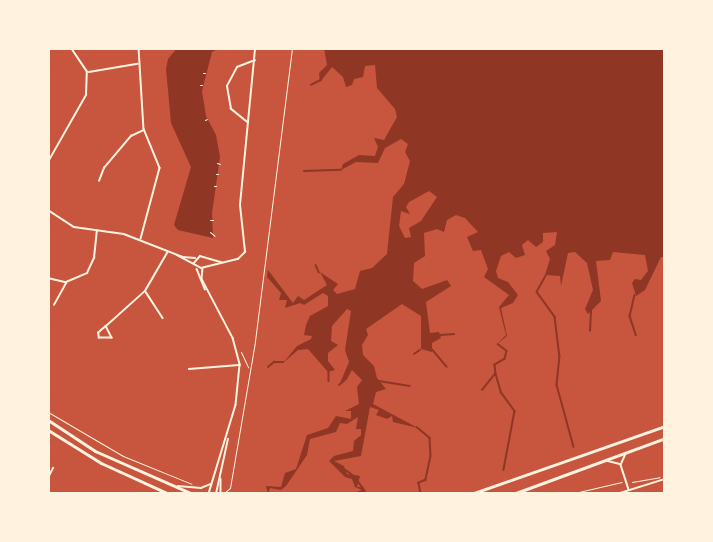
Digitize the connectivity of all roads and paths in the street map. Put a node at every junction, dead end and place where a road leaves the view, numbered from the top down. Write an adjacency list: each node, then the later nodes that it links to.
1 (71, 48): 7 (street)
2 (139, 48): 6 (street)
3 (255, 48): 5 (street)
4 (292, 48): 37 (path)
5 (255, 60): 8 (street); 8 (street)
6 (138, 64): 7 (street); 9 (street)
7 (87, 72): 10 (street)
8 (248, 123): 23 (street)
9 (144, 129): 11 (street); 18 (street)
10 (48, 162)
11 (99, 181)
12 (48, 210): 15 (street)
13 (210, 220): 14 (path)
14 (213, 220)
15 (97, 231): 18 (street); 29 (street)
16 (210, 232): 17 (path)
17 (215, 236)
18 (141, 239): 19 (street)
19 (167, 252): 20 (street); 30 (street)
20 (177, 255): 21 (street); 24 (street)
21 (195, 258): 22 (street); 24 (street)
22 (206, 260): 23 (street); 25 (street)
23 (222, 262): 25 (street)
24 (194, 264): 26 (street)
25 (206, 264): 27 (street)
26 (197, 268): 27 (street); 31 (street)
27 (203, 268): 31 (street)
28 (48, 278): 29 (street)
29 (66, 282): 32 (street)
30 (145, 291): 33 (street); 34 (street)
31 (208, 291): 38 (street)
32 (54, 305)
33 (163, 318)
34 (106, 326): 34 (street)
35 (241, 352): 36 (path)
36 (245, 356): 37 (path); 40 (path)
37 (252, 357): 40 (path)
38 (240, 365): 39 (street); 45 (street)
39 (189, 369)
40 (249, 369): 61 (path)
41 (48, 412): 58 (path)
42 (48, 420): 59 (main road)
43 (665, 426): 67 (main road)
44 (48, 430): 62 (main road)
45 (229, 432): 51 (street); 55 (street)
46 (665, 438): 47 (main road)
47 (629, 450): 48 (main road); 49 (street)
48 (601, 460): 49 (street); 68 (main road)
49 (621, 465): 60 (street)
50 (53, 468): 53 (street)
51 (221, 475): 65 (street); 66 (street)
52 (665, 475): 56 (path)
53 (48, 478)
54 (665, 479): 60 (street)
55 (213, 481): 59 (street); 64 (street)
56 (629, 481)
57 (623, 482): 69 (path)
58 (198, 484)
59 (173, 487): 63 (main road)
60 (629, 490): 70 (street)
61 (227, 493)
62 (169, 494)
63 (193, 494)
64 (209, 494)
65 (216, 494)
66 (221, 494)
67 (471, 494)
68 (513, 494)
69 (570, 494)
70 (616, 494)

